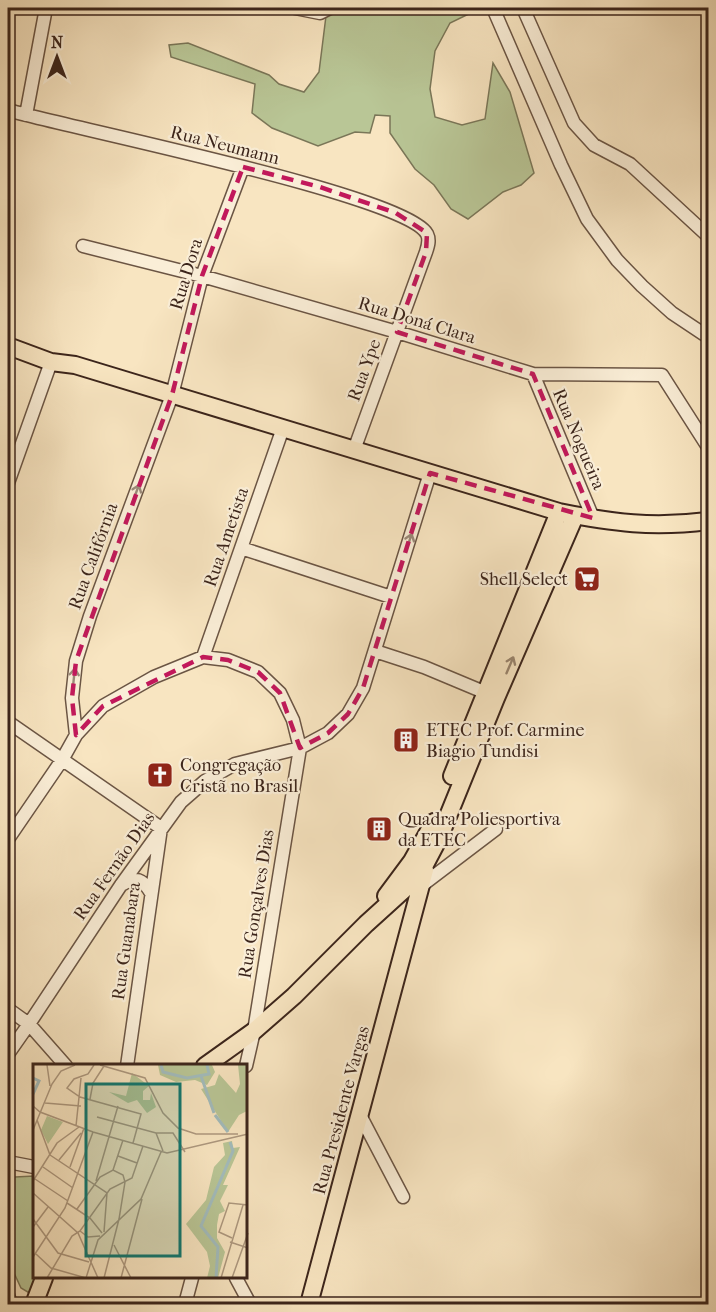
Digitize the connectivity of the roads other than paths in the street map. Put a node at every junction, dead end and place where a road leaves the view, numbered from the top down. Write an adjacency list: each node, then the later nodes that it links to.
1 (46, 8): 7 (street)
2 (295, 8): 3 (street)
3 (330, 8)
4 (493, 8): 14 (street)
5 (523, 8): 10 (street)
6 (8, 110): 7 (street, Rua Neumann)
7 (26, 115): 8 (street, Rua Neumann)
8 (243, 167): 9 (street, Rua Neumann); 12 (street, Rua Dora)
9 (427, 233): 13 (street, Rua Ype)
10 (708, 236)
11 (83, 246): 12 (street, Rua Doná Clara)
12 (202, 276): 13 (street, Rua Doná Clara); 18 (street, Rua Dora)
13 (397, 332): 17 (street, Rua Doná Clara); 21 (street, Rua Ype)
14 (708, 336)
15 (8, 346): 16 (main road)
16 (51, 362): 18 (main road); 23 (street)
17 (532, 374): 20 (street, Rua Doná Clara); 25 (street, Rua Nogueira)
18 (172, 395): 19 (main road); 33 (street, Rua Califórnia, one-way to 18)
19 (283, 428): 21 (main road); 27 (street, Rua Ametista)
20 (708, 447)
21 (354, 450): 22 (main road)
22 (430, 473): 24 (main road); 28 (street, Rua Fernão Dias, one-way to 22)
23 (8, 483)
24 (567, 514): 25 (main road); 31 (main road)
25 (593, 518): 26 (main road)
26 (708, 521)
27 (241, 548): 28 (street); 30 (street, Rua Ametista)
28 (391, 597): 29 (street, Rua Fernão Dias)
29 (375, 651): 31 (street); 34 (street, Rua Fernão Dias)
30 (202, 657): 33 (street); 34 (street)
31 (490, 695): 39 (main road)
32 (8, 722): 35 (street)
33 (76, 735): 35 (street)
34 (300, 748): 36 (street, Rua Fernão Dias); 48 (street, Rua Gonçalves Dias)
35 (62, 760): 36 (street); 38 (street)
36 (161, 828): 40 (street, Rua Fernão Dias); 42 (street, Rua Guanabara)
37 (496, 829): 41 (street)
38 (8, 839)
39 (420, 862): 41 (main road); 45 (main road)
40 (121, 885): 42 (street); 47 (street, Rua Fernão Dias)
41 (414, 886): 43 (main road); 44 (main road, Rua Presidente Vargas)
42 (151, 893): 51 (street, Rua Guanabara)
43 (382, 909): 44 (main road); 45 (main road)
44 (410, 921): 54 (main road, Rua Presidente Vargas)
45 (366, 924): 48 (main road)
46 (8, 1009): 47 (street)
47 (30, 1024): 49 (street, Rua Fernão Dias); 50 (street)
48 (254, 1031): 52 (main road); 53 (street, Rua Gonçalves Dias)
49 (8, 1054)
50 (64, 1064)
51 (127, 1064)
52 (208, 1064)
53 (246, 1064)
54 (360, 1115): 57 (street); 66 (main road, Rua Presidente Vargas)
55 (8, 1162): 56 (street)
56 (33, 1167)
57 (403, 1197)
58 (44, 1279): 63 (main road)
59 (192, 1279): 64 (street)
60 (237, 1279): 65 (street)
61 (8, 1295): 62 (street)
62 (11, 1305)
63 (34, 1305)
64 (185, 1305)
65 (250, 1305)
66 (309, 1305)

